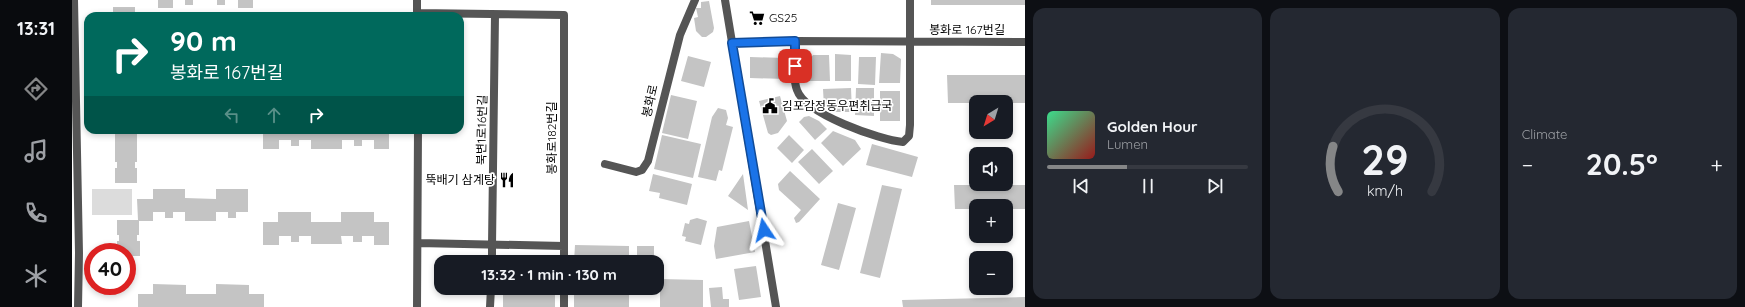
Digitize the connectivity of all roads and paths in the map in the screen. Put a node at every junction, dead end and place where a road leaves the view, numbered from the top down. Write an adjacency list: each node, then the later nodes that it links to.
1 (74, 0): 22 (street)
2 (417, 0): 6 (street)
3 (695, 0): 14 (street, 봉화로)
4 (725, 0): 12 (street)
5 (910, 0): 10 (street)
6 (417, 12)
7 (464, 15): 8 (street)
8 (495, 15): 16 (street, 북변1로16번길); 17 (street, 봉화로182번길)
9 (795, 41): 10 (street, 봉화로 167번길); 10 (street); 12 (street, 봉화로 167번길)
10 (910, 42): 11 (street, 봉화로 167번길)
11 (1025, 42)
12 (732, 43): 26 (street)
13 (418, 134): 15 (street)
14 (605, 164)
15 (418, 243): 16 (street); 23 (street)
16 (492, 245): 17 (street); 18 (street, 북변1로16번길)
17 (564, 246): 19 (street, 봉화로182번길)
18 (492, 255)
19 (564, 255)
20 (491, 295): 24 (street)
21 (564, 295): 25 (street)
22 (78, 307)
23 (417, 307)
24 (490, 307)
25 (564, 307)
26 (776, 307)

